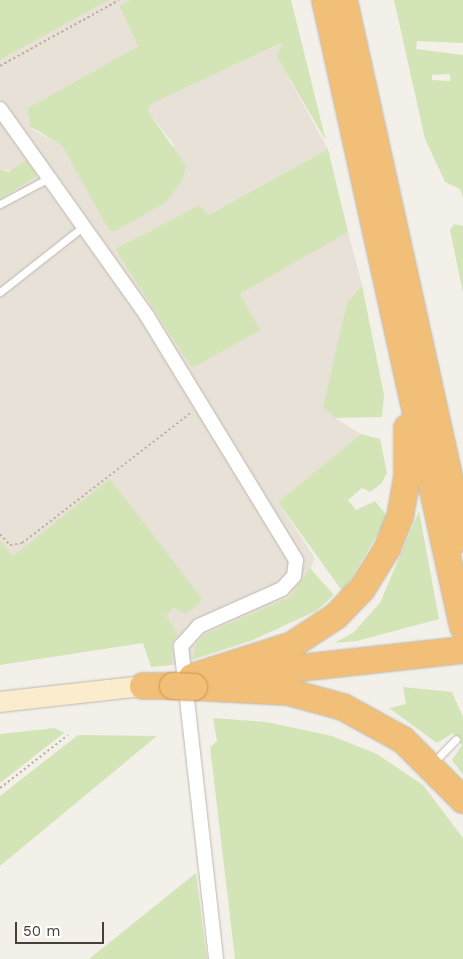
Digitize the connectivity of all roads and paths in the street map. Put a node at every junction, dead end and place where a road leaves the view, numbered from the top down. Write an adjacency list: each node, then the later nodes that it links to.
1 (119, 0): 4 (path)
2 (325, 0): 10 (highway)
3 (344, 0): 13 (highway)
4 (0, 66)
5 (0, 110): 6 (street)
6 (48, 178): 7 (lane); 8 (street)
7 (0, 204)
8 (85, 226): 9 (lane); 11 (street)
9 (0, 292)
10 (397, 331): 14 (highway); 16 (highway)
11 (202, 406): 12 (path); 24 (street)
12 (0, 534)
13 (463, 540)
14 (463, 627)
15 (463, 650): 16 (highway)
16 (185, 683): 17 (highway); 21 (highway)
17 (143, 686): 18 (main road)
18 (0, 702)
19 (68, 735): 22 (path)
20 (456, 739): 21 (lane)
21 (431, 765): 23 (highway)
22 (0, 788)
23 (463, 800)
24 (216, 959)

